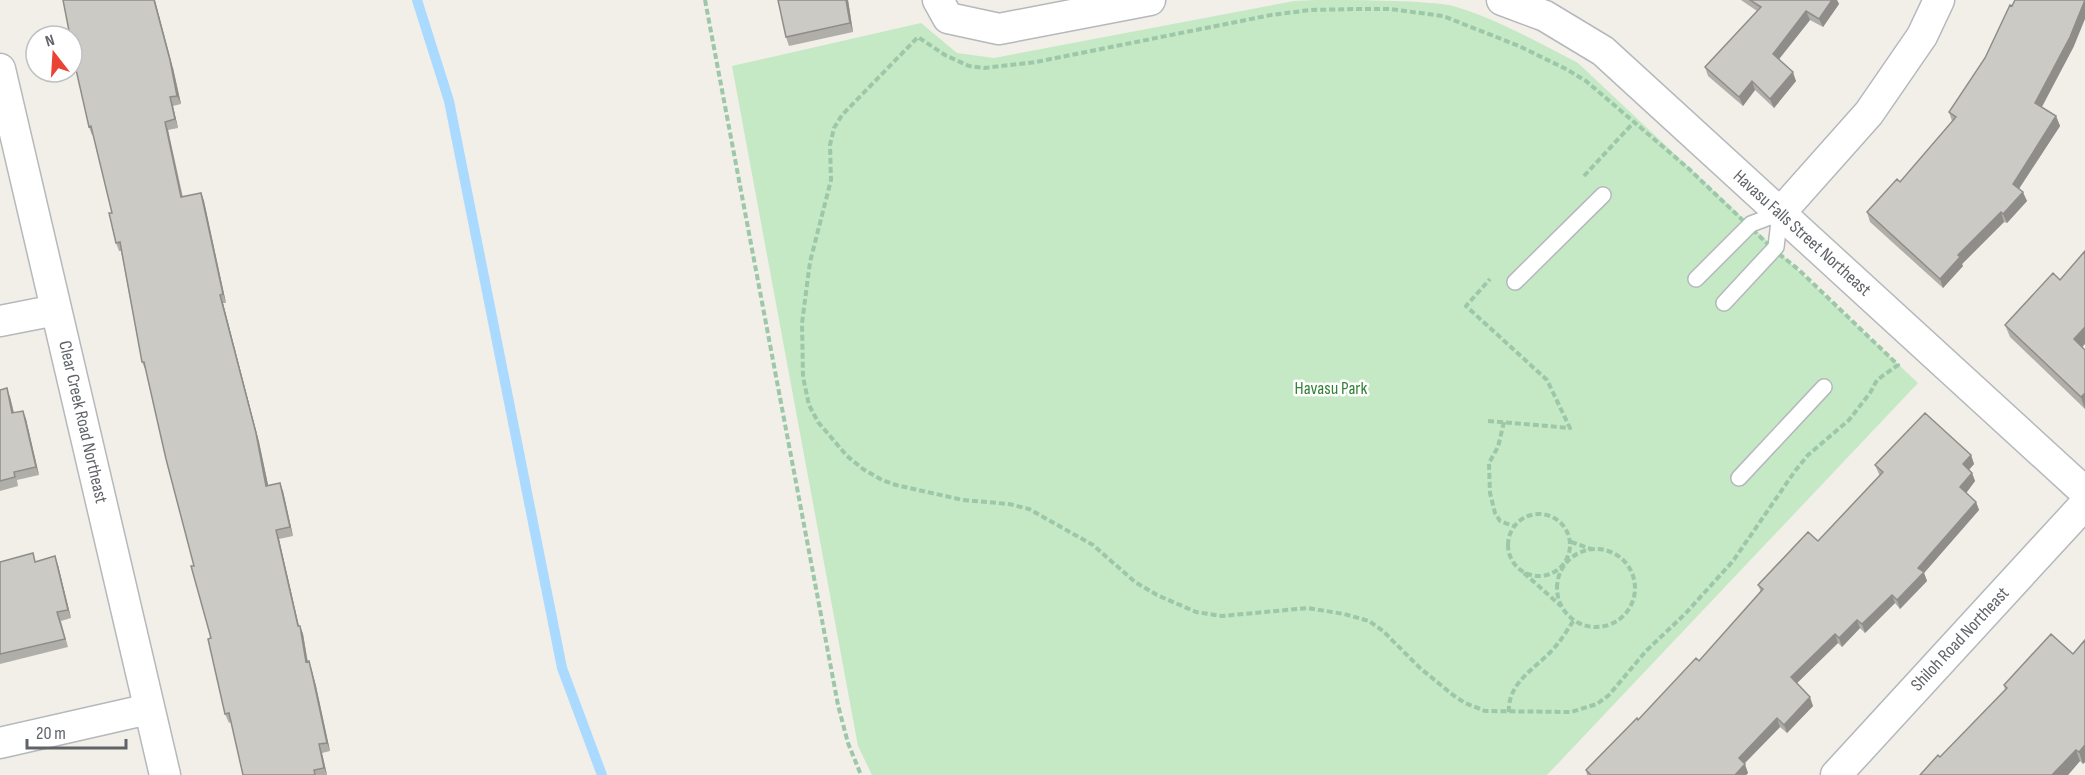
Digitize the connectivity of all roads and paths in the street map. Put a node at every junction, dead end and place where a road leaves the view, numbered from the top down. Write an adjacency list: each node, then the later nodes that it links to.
1 (705, 0): 36 (path)
2 (938, 0): 3 (street)
3 (1150, 0)
4 (1502, 0): 10 (street, Havasu Falls Street Northeast)
5 (1940, 0): 10 (street)
6 (0, 69): 17 (street, Clear Creek Road Northeast)
7 (1634, 122): 8 (path); 11 (path); 33 (path)
8 (1578, 183)
9 (1603, 195): 15 (lane)
10 (1780, 213): 11 (lane); 12 (lane); 23 (street, Havasu Falls Street Northeast)
11 (1749, 227): 12 (path); 14 (lane)
12 (1774, 250): 16 (lane); 33 (path)
13 (1498, 271): 21 (path)
14 (1696, 279)
15 (1515, 282)
16 (1724, 303)
17 (56, 310): 18 (street); 32 (street, Clear Creek Road Northeast)
18 (0, 321)
19 (1824, 387): 22 (lane)
20 (1488, 421): 21 (path)
21 (1504, 422): 25 (path)
22 (1739, 478)
23 (2085, 492)
24 (2085, 504): 37 (street, Shiloh Road Northeast)
25 (1513, 526): 26 (path); 29 (path)
26 (1571, 542): 27 (path); 28 (path)
27 (1592, 549): 28 (path); 31 (path)
28 (1564, 564): 29 (path); 30 (path)
29 (1521, 571): 30 (path)
30 (1561, 606): 31 (path)
31 (1574, 620): 33 (path)
32 (149, 709): 34 (street); 35 (street, Clear Creek Road Northeast)
33 (1509, 712)
34 (0, 743)
35 (165, 775)
36 (861, 775)
37 (1836, 775)

